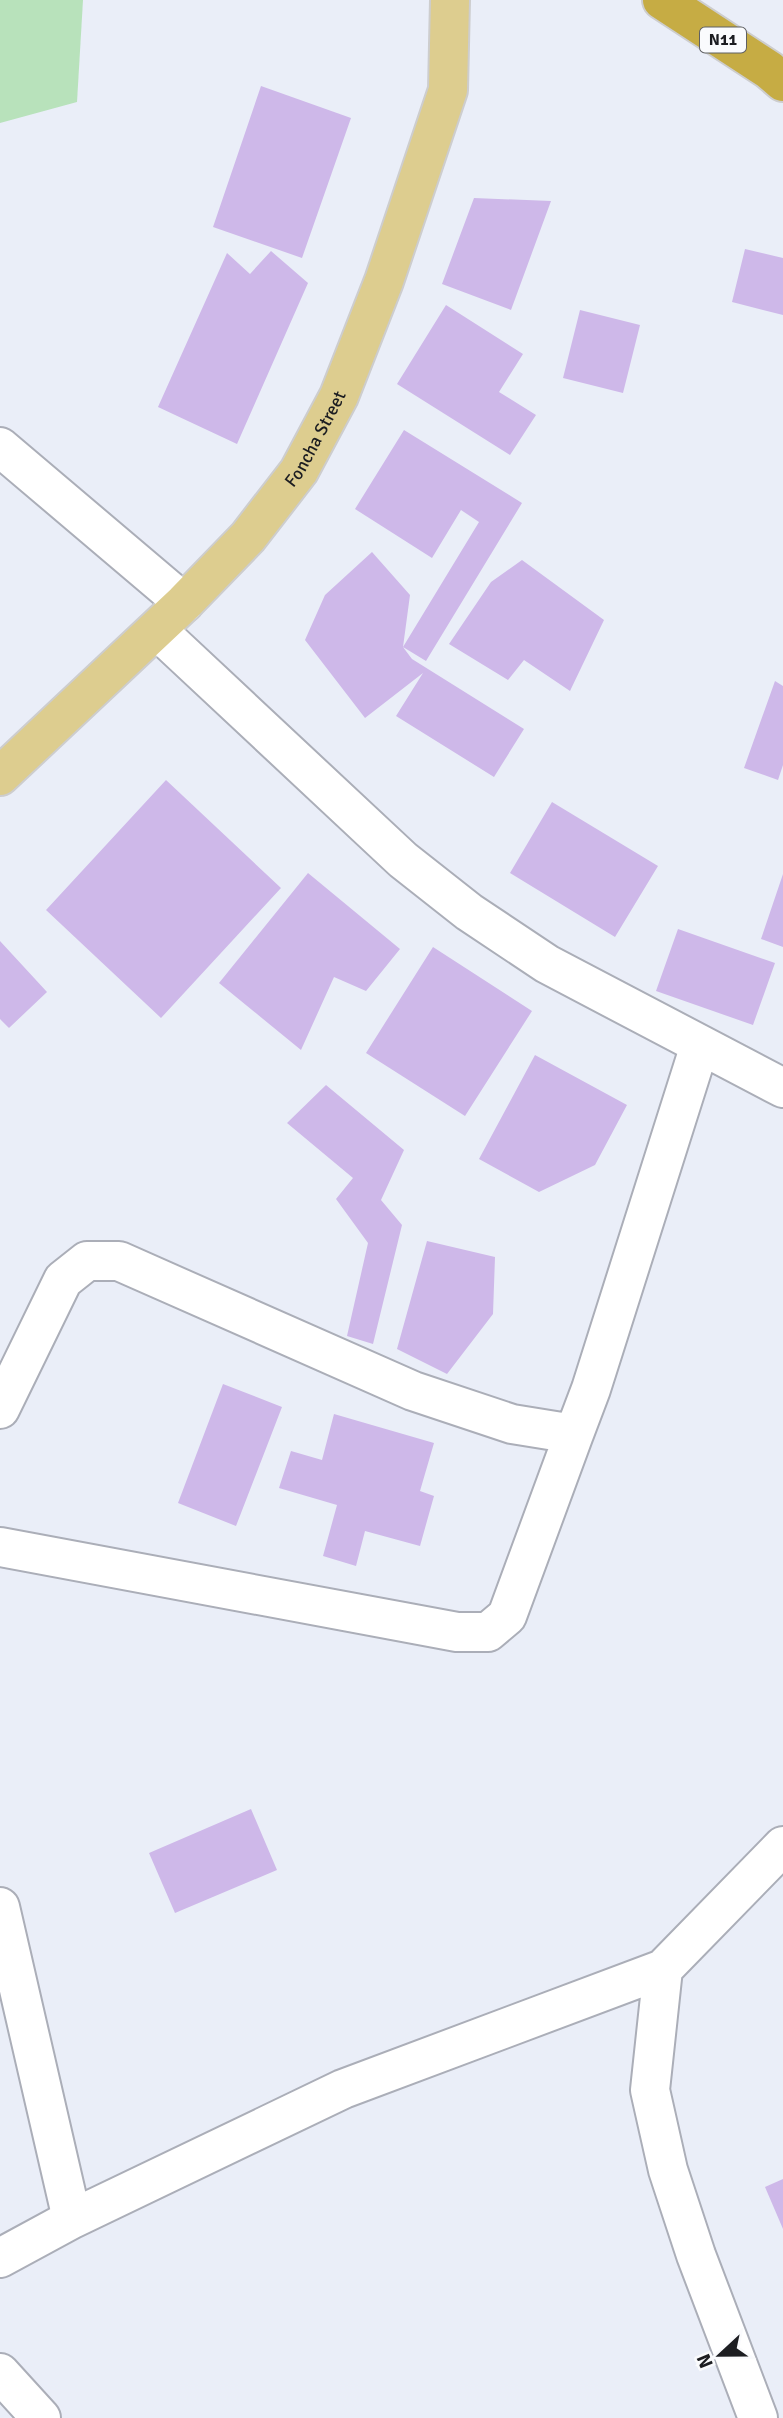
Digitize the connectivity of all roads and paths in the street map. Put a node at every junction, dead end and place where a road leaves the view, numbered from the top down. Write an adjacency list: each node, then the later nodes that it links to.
1 (450, 0): 5 (main road, Foncha Street)
2 (662, 0): 3 (highway, N11)
3 (778, 72)
4 (0, 447): 5 (street)
5 (184, 603): 6 (main road, Foncha Street)
6 (156, 630): 7 (main road, Foncha Street); 8 (street)
7 (0, 776)
8 (700, 1045): 9 (street); 11 (street)
9 (783, 1088)
10 (0, 1409): 11 (street)
11 (574, 1434): 12 (street)
12 (0, 1547)
13 (783, 1846): 15 (street)
14 (0, 1907): 16 (street)
15 (663, 1969): 16 (street); 20 (street)
16 (72, 2219): 17 (street)
17 (0, 2258)
18 (0, 2373): 19 (street)
19 (41, 2418)
20 (758, 2418)

